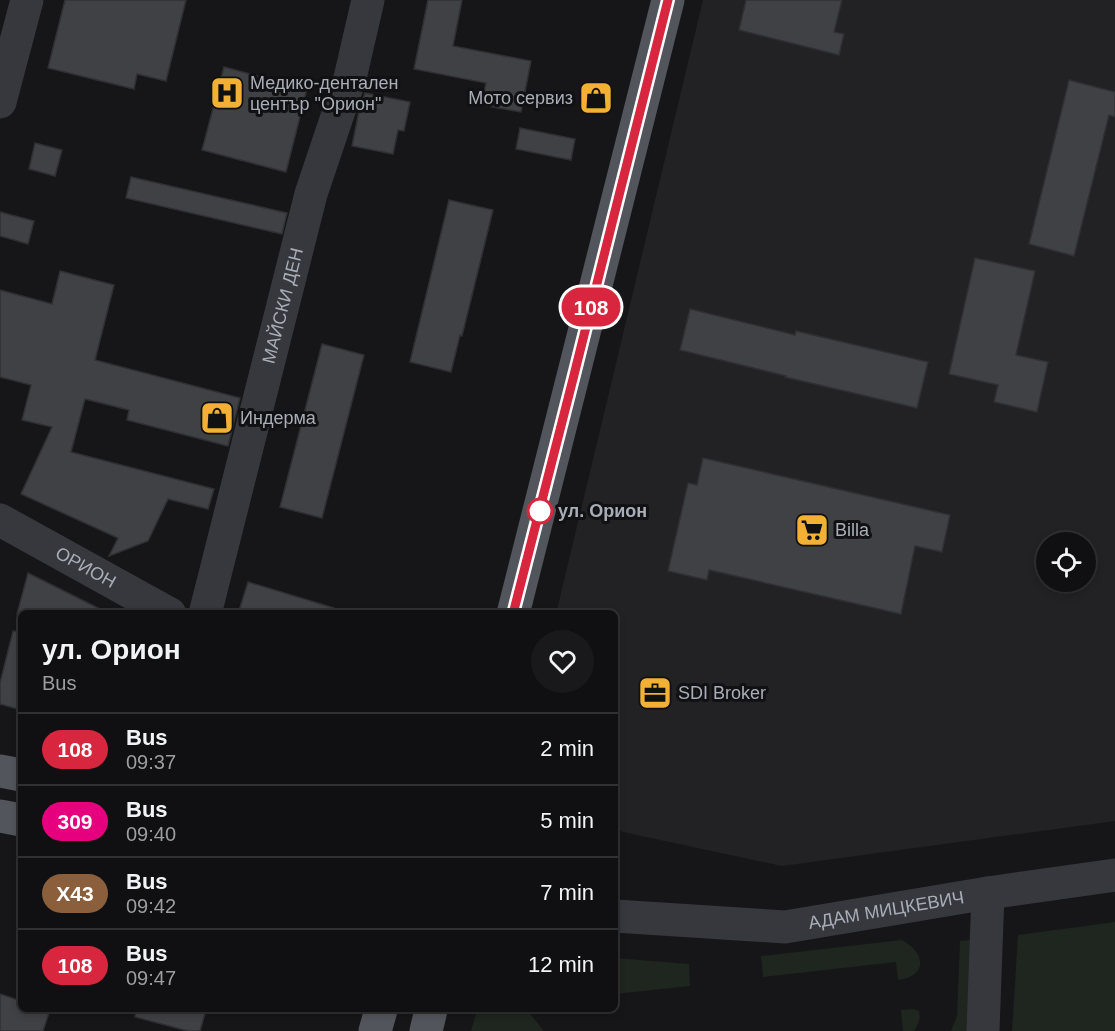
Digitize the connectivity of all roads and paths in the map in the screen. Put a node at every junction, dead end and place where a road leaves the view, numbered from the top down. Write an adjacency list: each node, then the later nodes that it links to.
1 (27, 0): 4 (street)
2 (368, 0): 7 (street, МАЙСКИ ДЕН)
3 (668, 0): 8 (main road)
4 (0, 102)
5 (0, 520): 6 (street, ОРИОН)
6 (163, 610)
7 (206, 610)
8 (514, 610)
9 (0, 771): 10 (main road)
10 (18, 774)
11 (0, 816): 12 (main road)
12 (18, 819)
13 (1115, 874): 14 (street, АДАМ МИЦКЕВИЧ)
14 (988, 893): 17 (street, АДАМ МИЦКЕВИЧ); 20 (street)
15 (618, 905): 17 (street, АДАМ МИЦКЕВИЧ)
16 (618, 916): 17 (street, АДАМ МИЦКЕВИЧ)
17 (657, 918)
18 (431, 1012): 19 (main road)
19 (426, 1031)
20 (983, 1031)

